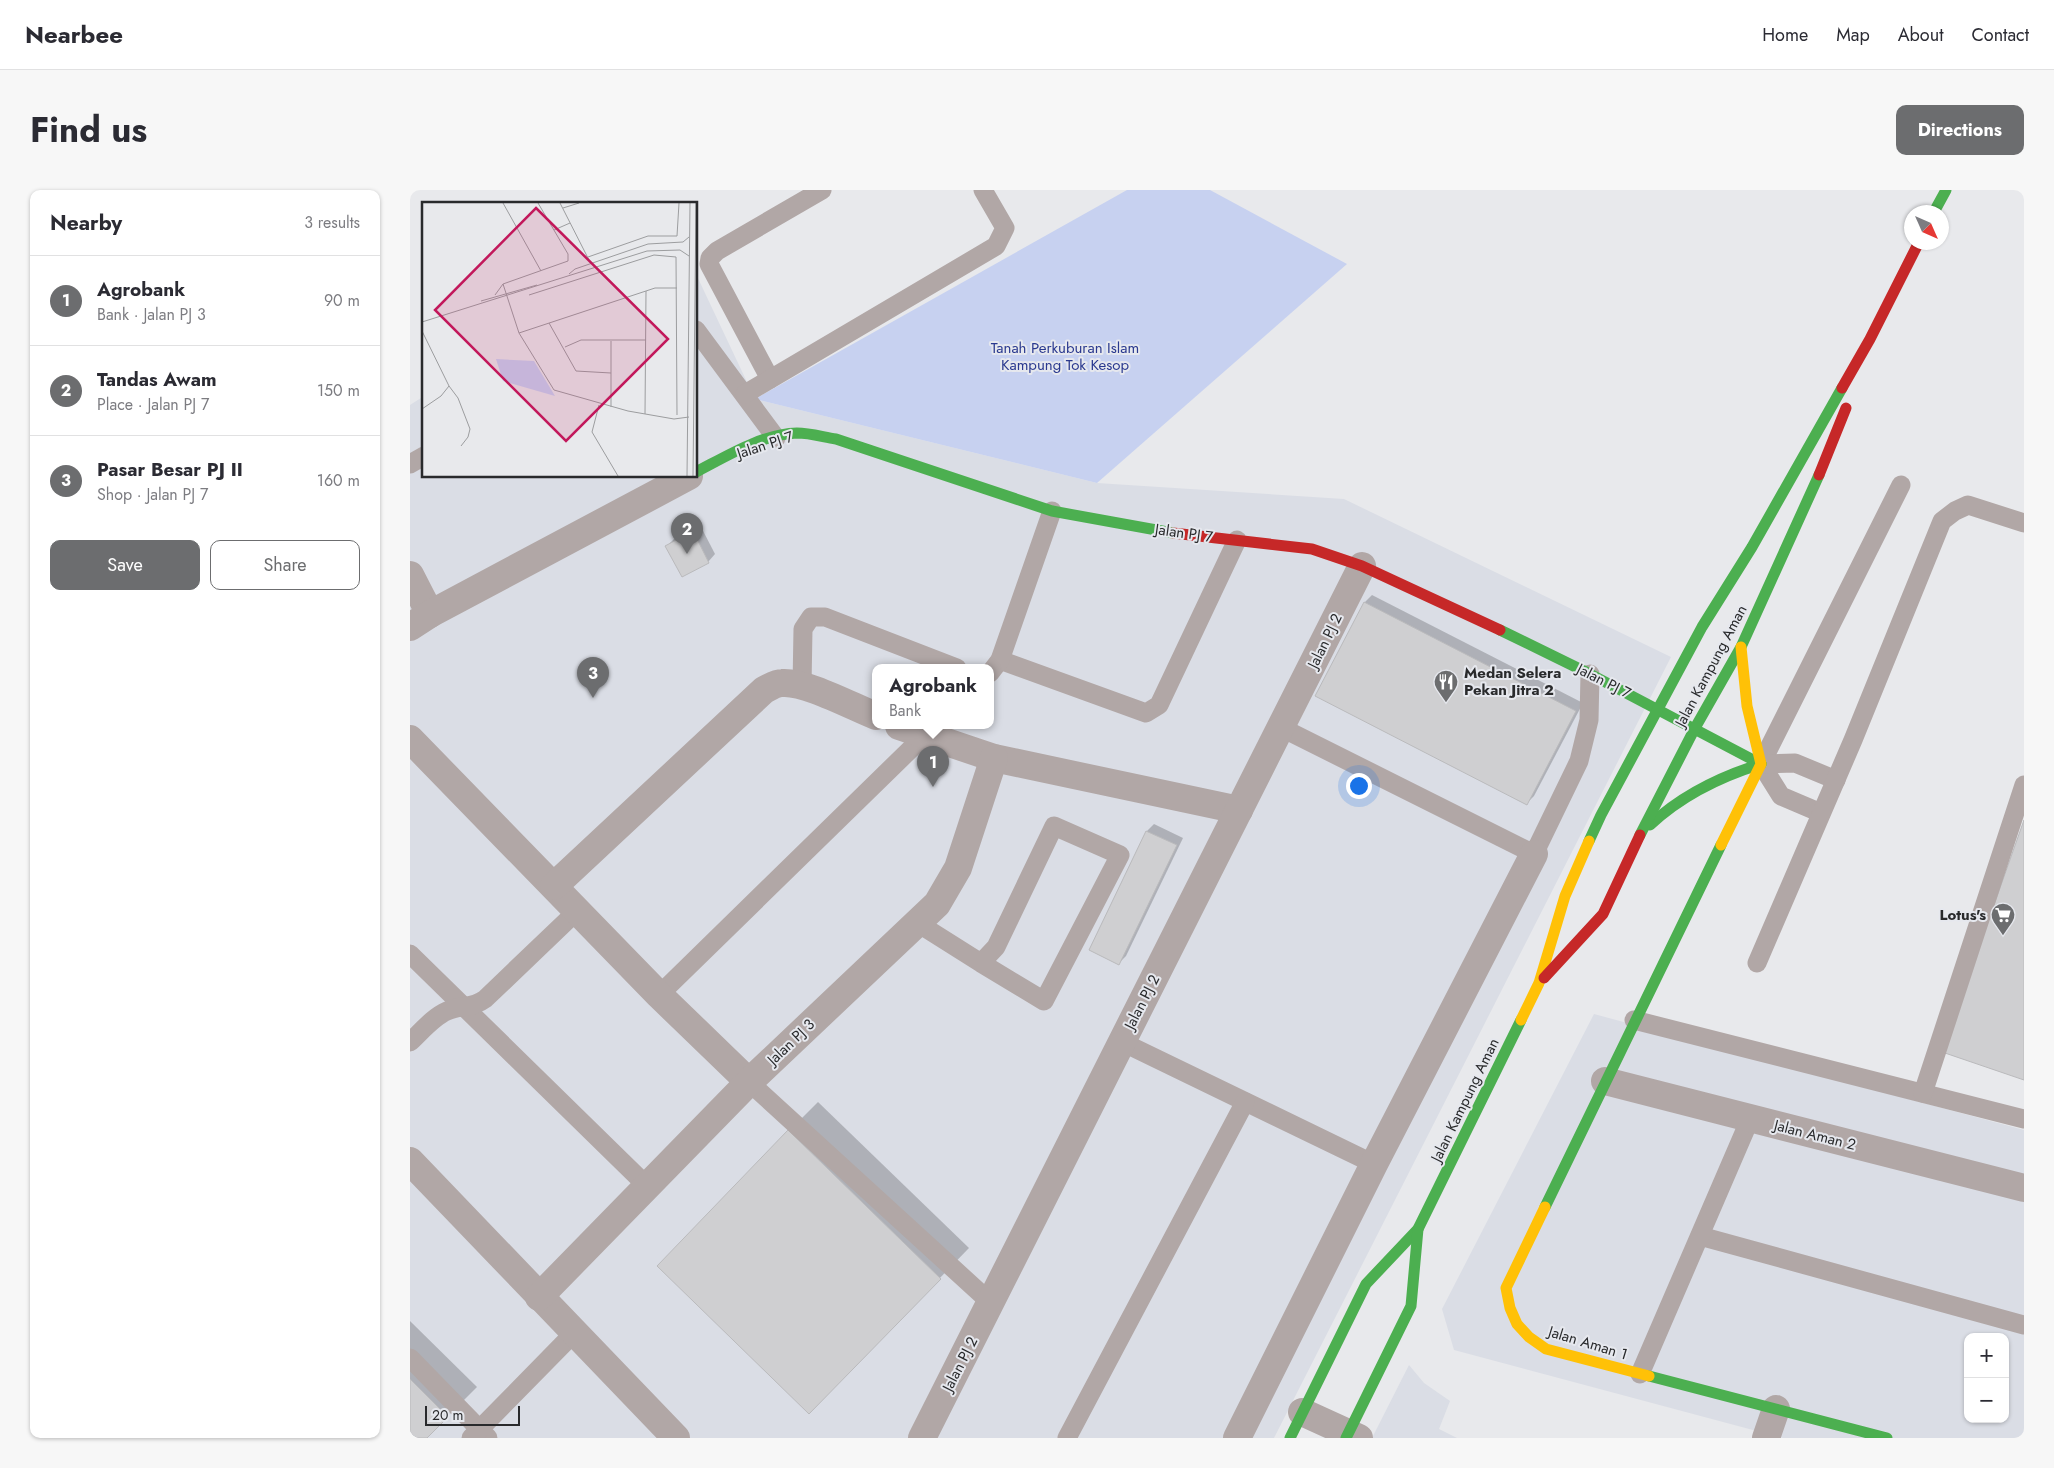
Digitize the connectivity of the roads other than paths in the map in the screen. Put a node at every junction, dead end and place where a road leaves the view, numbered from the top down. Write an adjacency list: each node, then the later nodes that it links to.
1 (822, 190): 8 (lane)
2 (983, 190): 8 (lane)
3 (1946, 190): 4 (street)
4 (1938, 205)
5 (1915, 250): 7 (street, Jalan Kampung Aman)
6 (698, 333): 9 (lane)
7 (1870, 339): 22 (street, Jalan Kampung Aman); 27 (street, Jalan Kampung Aman)
8 (770, 380): 9 (lane)
9 (745, 394): 10 (lane)
10 (776, 438): 13 (street, Jalan PJ 7); 16 (street, Jalan PJ 7)
11 (422, 457): 12 (lane)
12 (410, 464)
13 (698, 471)
14 (685, 478): 21 (street)
15 (1901, 485): 34 (lane)
16 (1052, 510): 18 (street, Jalan PJ 7); 24 (lane)
17 (2024, 523): 35 (lane)
18 (1238, 540): 19 (street, Jalan PJ 7); 24 (lane)
19 (1362, 566): 25 (street, Jalan PJ 7); 29 (street, Jalan PJ 2)
20 (410, 575): 21 (street)
21 (420, 620)
22 (1741, 647): 30 (street, Jalan Kampung Aman); 34 (street)
23 (947, 664): 26 (lane)
24 (995, 666)
25 (1590, 674): 27 (street, Jalan PJ 7); 40 (lane)
26 (802, 686): 28 (street); 41 (street)
27 (1657, 709): 30 (street, Jalan PJ 7); 47 (street, Jalan Kampung Aman)
28 (872, 714)
29 (1282, 728): 37 (street, Jalan PJ 2); 40 (lane)
30 (1695, 728): 34 (street, Jalan PJ 7); 39 (street, Jalan Kampung Aman)
31 (912, 731): 33 (street); 48 (lane)
32 (410, 738): 41 (street)
33 (994, 758): 37 (street); 43 (street, Jalan PJ 3)
34 (1762, 764): 35 (lane); 38 (lane); 39 (street); 50 (street, Jalan Aman 1)
35 (1836, 780): 38 (lane)
36 (2024, 785): 55 (lane)
37 (1238, 810): 52 (street, Jalan PJ 2)
38 (1821, 813): 46 (lane)
39 (1640, 835): 47 (street, Jalan Kampung Aman)
40 (1534, 854): 60 (street)
41 (554, 886): 42 (street)
42 (577, 911): 48 (street); 49 (lane)
43 (916, 922): 45 (lane); 53 (street, Jalan PJ 3)
44 (410, 954): 49 (lane)
45 (982, 963): 45 (lane)
46 (1757, 963)
47 (1539, 983): 63 (street, Jalan Kampung Aman)
48 (660, 995): 53 (street)
49 (464, 1008): 51 (lane); 61 (lane)
50 (1634, 1020): 54 (street, Jalan Aman 1); 55 (lane)
51 (410, 1042)
52 (1122, 1042): 56 (lane); 66 (street, Jalan PJ 2)
53 (749, 1082): 61 (street, Jalan PJ 3); 66 (lane)
54 (1605, 1082): 57 (street, Jalan Aman 2); 70 (street, Jalan Aman 1)
55 (1923, 1093): 58 (lane)
56 (1245, 1102): 60 (lane); 77 (lane)
57 (1750, 1119): 62 (street, Jalan Aman 2); 64 (lane)
58 (2024, 1119)
59 (410, 1161): 65 (street)
60 (1374, 1164): 78 (street)
61 (647, 1186): 65 (street, Jalan PJ 3)
62 (2024, 1188)
63 (1418, 1229): 72 (street, Jalan Kampung Aman); 74 (street, Jalan Kampung Aman)
64 (1700, 1236): 67 (lane); 70 (lane)
65 (540, 1297): 68 (street)
66 (991, 1303): 76 (street, Jalan PJ 2)
67 (2024, 1325)
68 (574, 1333): 73 (lane); 75 (street)
69 (410, 1358): 73 (lane)
70 (1640, 1374): 71 (street, Jalan Aman 1)
71 (1776, 1409): 80 (street); 81 (street, Jalan Aman 1)
72 (1302, 1412): 74 (street); 79 (street, Jalan Kampung Aman)
73 (480, 1435)
74 (1351, 1437)
75 (676, 1438)
76 (923, 1438)
77 (1067, 1438)
78 (1237, 1438)
79 (1290, 1438)
80 (1766, 1438)
81 (1887, 1438)

